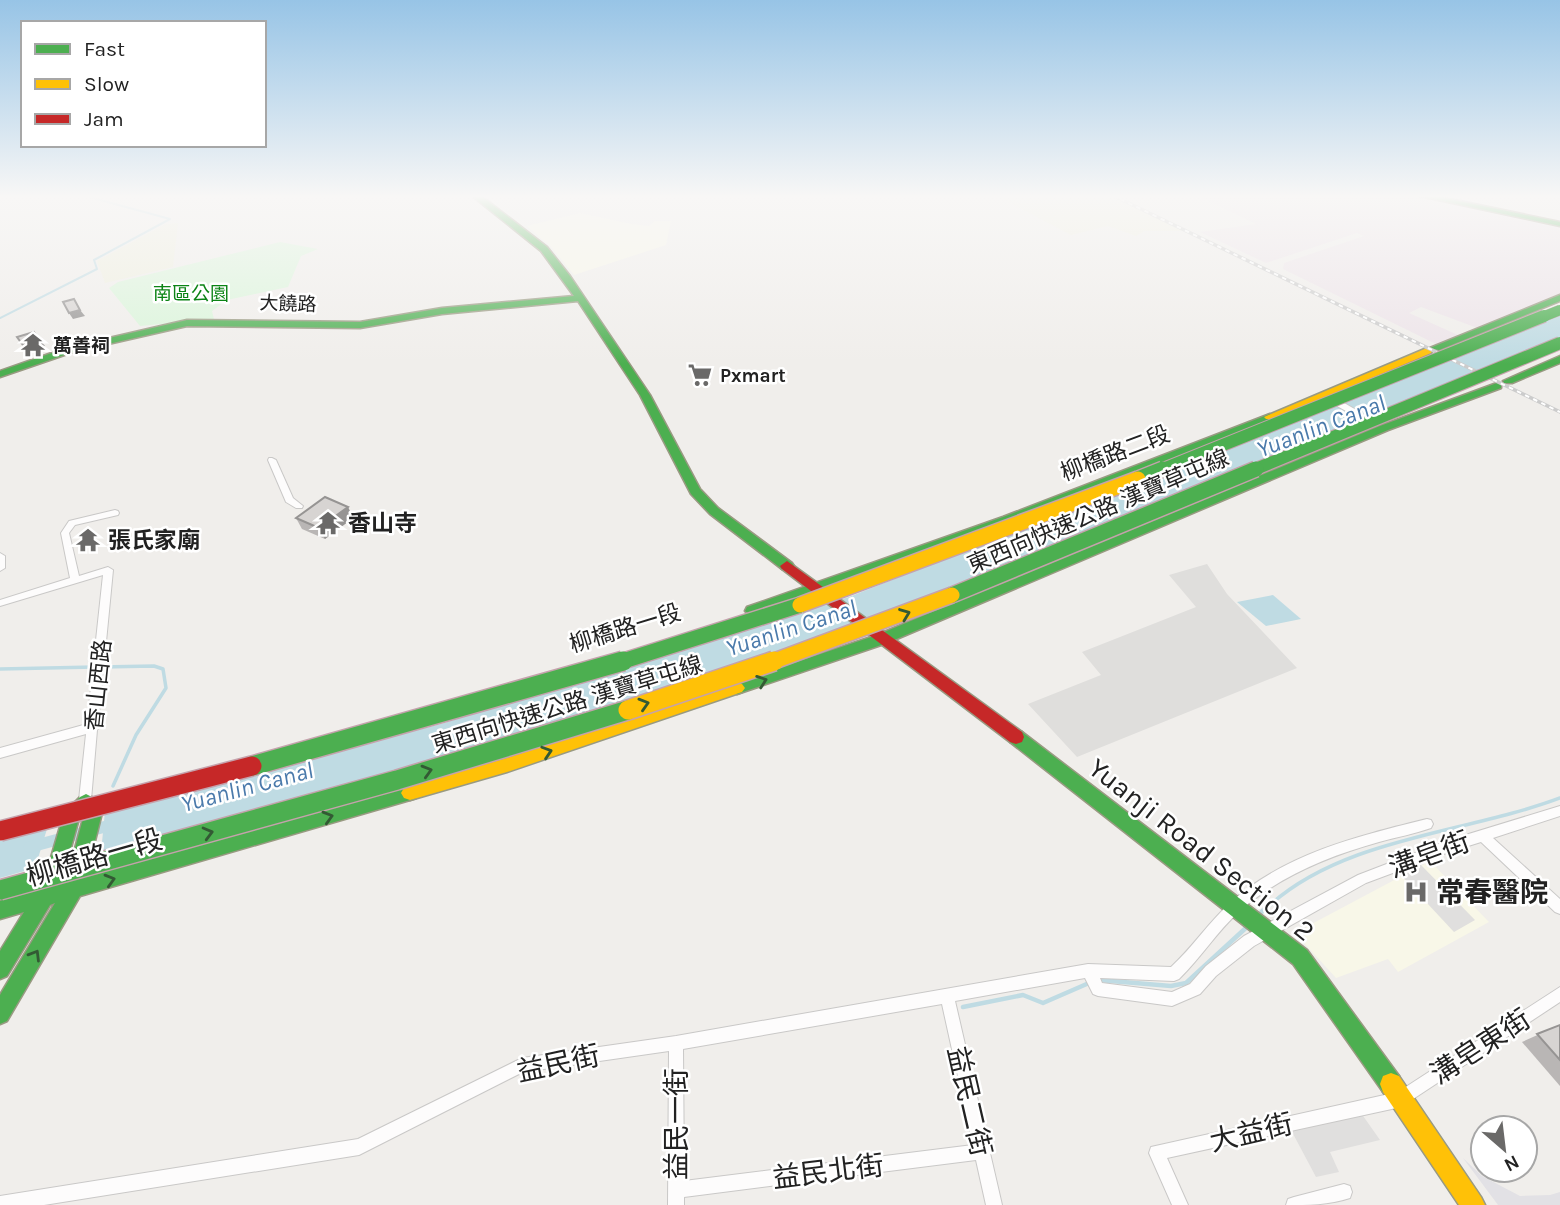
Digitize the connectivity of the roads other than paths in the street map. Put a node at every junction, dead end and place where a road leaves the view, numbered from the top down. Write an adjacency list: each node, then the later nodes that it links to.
1 (546, 251): 2 (main road)
2 (581, 298): 9 (main road, 大饒路); 19 (main road)
3 (1560, 298): 10 (main road, 柳橋路二段)
4 (1560, 304): 10 (main road, bridge)
5 (1560, 310): 10 (main road, 東西向快速公路 漢寶草屯線, bridge)
6 (1560, 343): 11 (main road, 東西向快速公路 漢寶草屯線, bridge)
7 (1560, 351): 11 (main road, bridge)
8 (1560, 359): 12 (main road)
9 (0, 374)
10 (1333, 398): 12 (street); 19 (main road, 柳橋路二段); 28 (main road, 東西向快速公路 漢寶草屯線, bridge)
11 (1397, 410): 30 (main road, 東西向快速公路 漢寶草屯線, one-way to 11, bridge)
12 (1384, 428): 21 (main road)
13 (272, 460): 14 (street)
14 (299, 506)
15 (115, 513): 18 (street)
16 (0, 556): 17 (street)
17 (0, 568)
18 (75, 580): 20 (street); 22 (street, 香山西路)
19 (816, 589): 21 (main road, Yuanji Road Section 2); 24 (main road, 柳橋路一段)
20 (0, 603)
21 (882, 639): 31 (main road, 柳橋路一段, one-way to 21); 33 (main road, Yuanji Road Section 2)
22 (94, 727): 23 (street); 24 (street, 香山西路)
23 (0, 753)
24 (89, 807): 26 (main road, 柳橋路一段); 31 (main road); 32 (main road)
25 (1560, 811): 29 (street, 溝皂街)
26 (0, 824)
27 (1427, 824): 33 (street, 益民街)
28 (0, 831)
29 (1482, 835): 34 (street); 36 (street, 溝皂街)
30 (0, 890)
31 (74, 890): 32 (main road, 柳橋路一段); 41 (main road, one-way to 31)
32 (44, 898): 35 (main road, 柳橋路一段); 37 (main road)
33 (1234, 908): 36 (main road, Yuanji Road Section 2); 38 (street, 益民街)
34 (1560, 908)
35 (0, 910)
36 (1269, 933): 38 (street, 溝皂街); 43 (main road, Yuanji Road Section 2)
37 (0, 969)
38 (1088, 971): 40 (street, 益民街)
39 (1560, 994): 43 (street, 溝皂東街)
40 (947, 996): 42 (street, 益民街); 44 (street, 益民二街)
41 (0, 1014)
42 (676, 1043): 46 (street, 益民一街); 47 (street, 益民街)
43 (1401, 1099): 49 (street, 大益街); 51 (main road, Yuanji Road Section 2)
44 (981, 1152): 46 (street, 益民北街); 48 (street, 益民二街)
45 (1344, 1192): 50 (street)
46 (676, 1197)
47 (0, 1204)
48 (994, 1205)
49 (1180, 1205)
50 (1294, 1205)
51 (1473, 1205)

